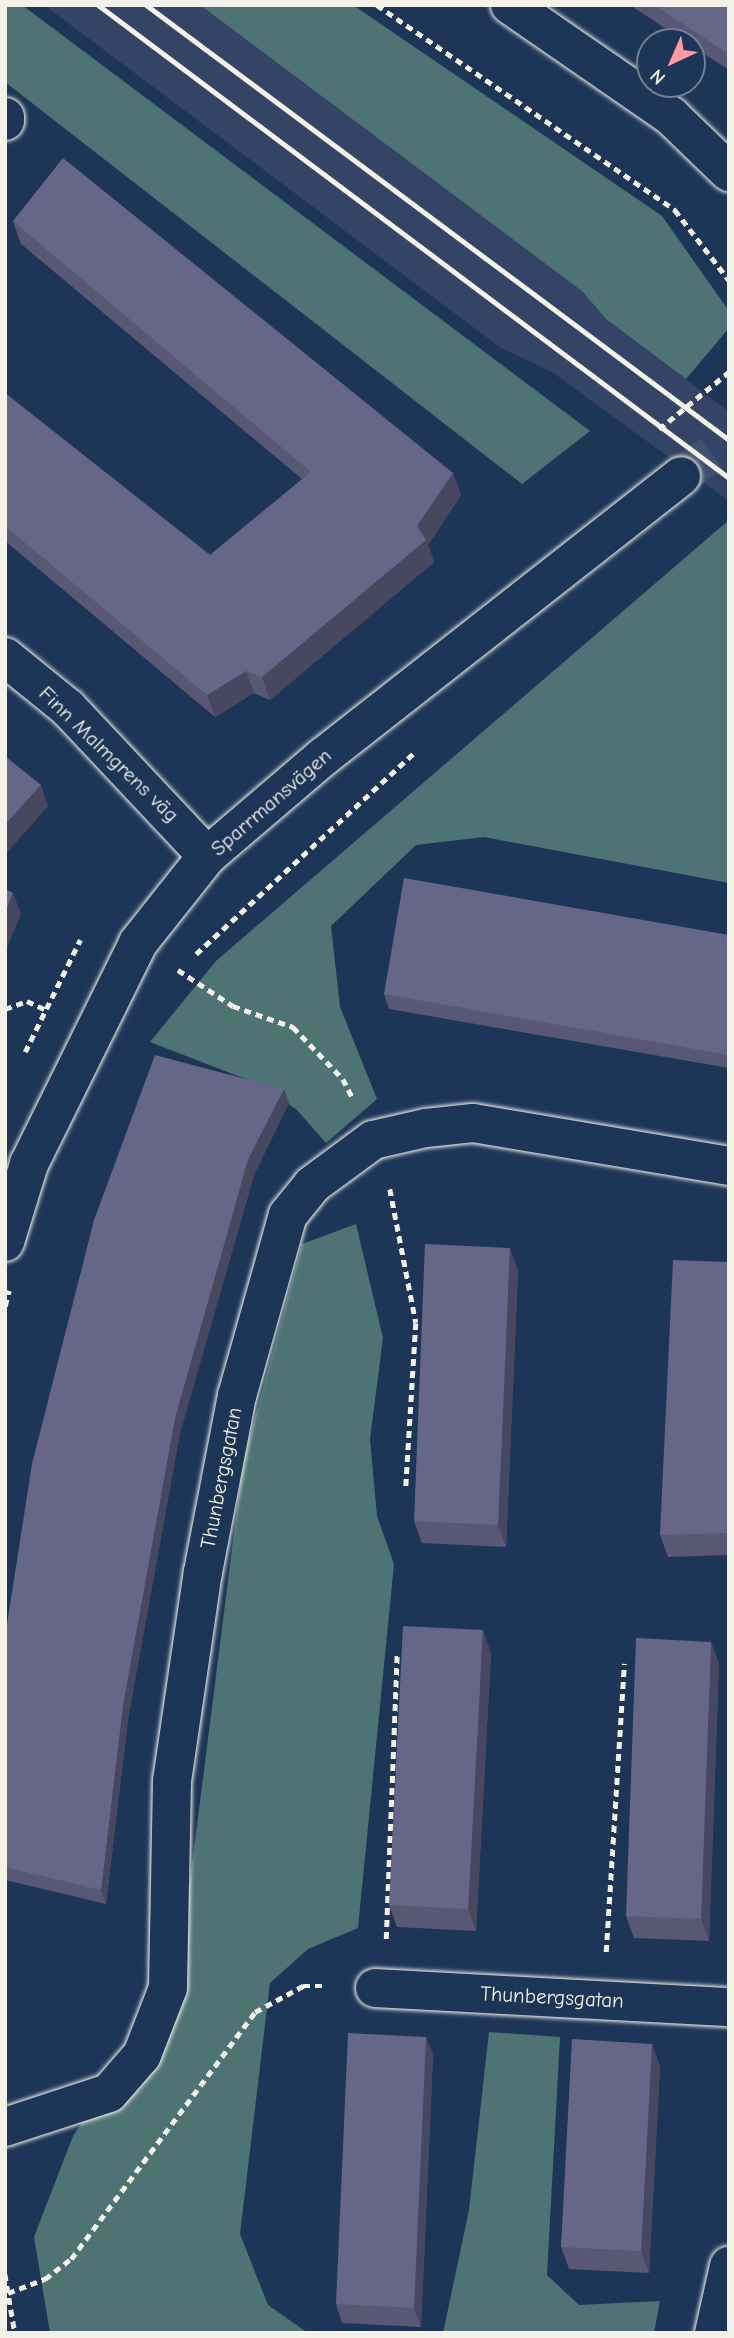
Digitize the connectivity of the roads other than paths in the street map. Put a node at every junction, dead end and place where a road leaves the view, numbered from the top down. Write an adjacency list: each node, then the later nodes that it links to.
1 (510, 5): 2 (street)
2 (729, 172)
3 (681, 477): 5 (street, Sparrmansvägen)
4 (5, 657): 5 (street, Finn Malmgrens väg)
5 (208, 856): 7 (street, Sparrmansvägen)
6 (729, 1166): 10 (street, Thunbergsgatan)
7 (5, 1242)
8 (375, 1988): 9 (street, Thunbergsgatan)
9 (729, 2007)
10 (5, 2127)
11 (729, 2266): 12 (street)
12 (714, 2333)

